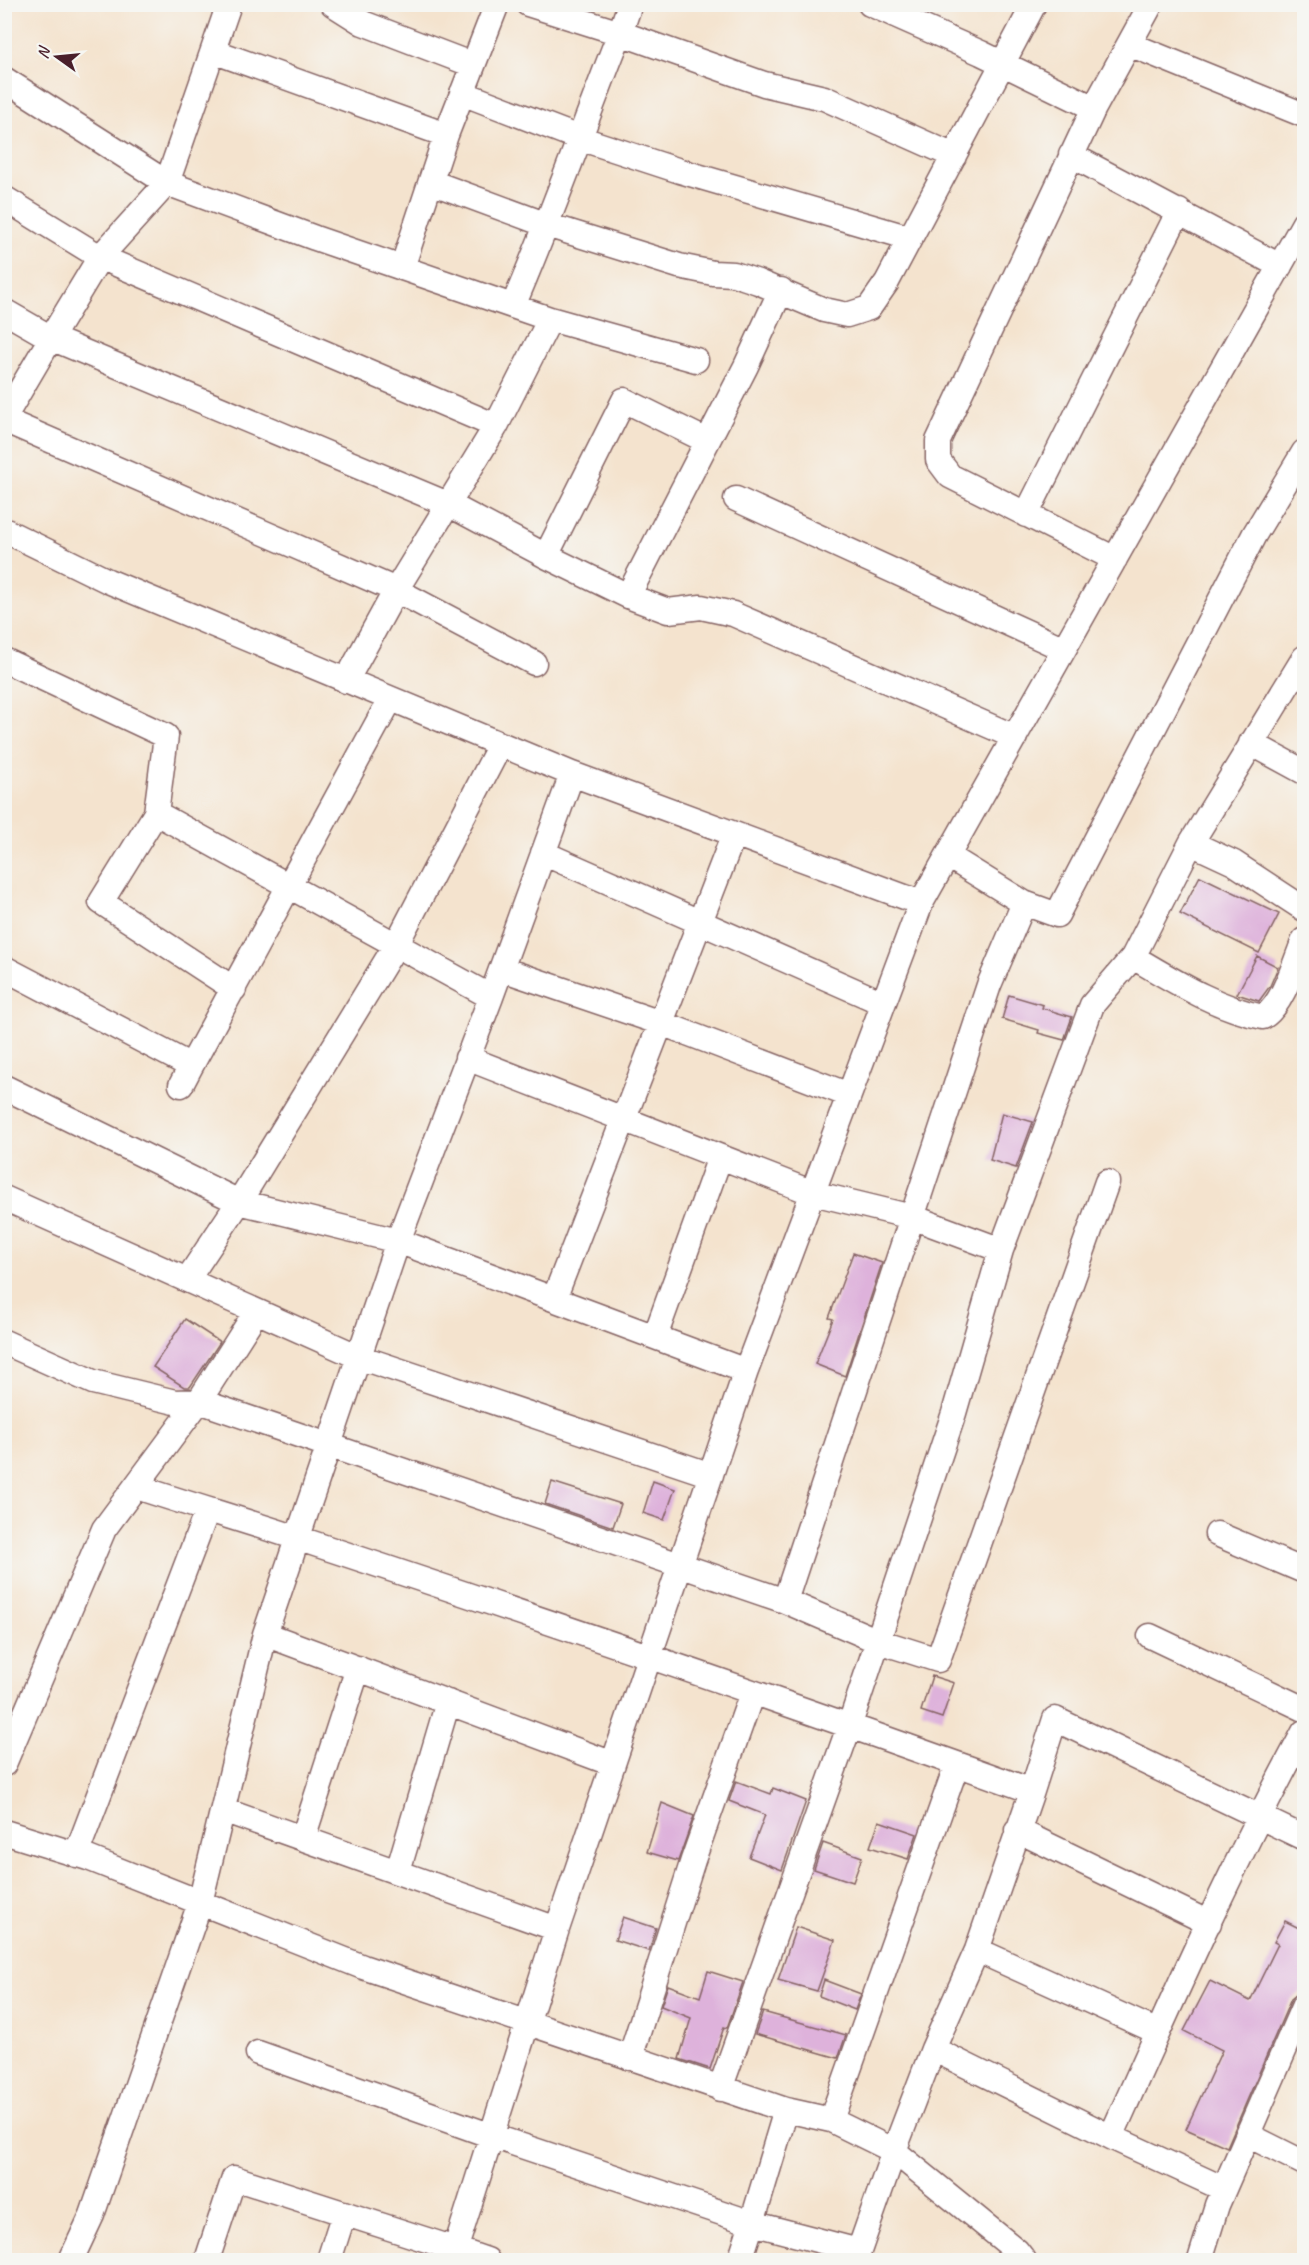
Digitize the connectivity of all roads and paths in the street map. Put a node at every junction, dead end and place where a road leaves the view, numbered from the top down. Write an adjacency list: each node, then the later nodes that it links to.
1 (229, 4): 12 (street)
2 (333, 4): 9 (street)
3 (497, 4): 14 (street)
4 (528, 4): 10 (street)
5 (630, 4): 10 (street)
6 (870, 4): 13 (street)
7 (1034, 4): 13 (street)
8 (1151, 4): 11 (street)
9 (367, 14): 14 (street)
10 (621, 33): 20 (street); 22 (street)
11 (1129, 44): 17 (street); 18 (street)
12 (213, 51): 19 (street); 24 (street)
13 (1003, 64): 17 (street); 22 (street)
14 (473, 65): 16 (street)
15 (4, 79): 24 (street)
16 (462, 93): 19 (street); 20 (street)
17 (1094, 108): 21 (street)
18 (1305, 115)
19 (446, 135): 23 (street)
20 (579, 138): 28 (street); 29 (street)
21 (1071, 155): 26 (street); 45 (street)
22 (954, 156): 29 (street)
23 (431, 182): 28 (street); 32 (street)
24 (167, 183): 30 (street); 32 (street)
25 (4, 198): 30 (street)
26 (1179, 211): 31 (street); 45 (street)
27 (1305, 223): 31 (street)
28 (548, 225): 33 (street); 34 (street)
29 (910, 238): 33 (street)
30 (100, 257): 37 (street); 40 (street)
31 (1280, 266): 48 (street)
32 (402, 268): 34 (street)
33 (781, 290): 41 (street)
34 (513, 306): 36 (street)
35 (4, 311): 37 (street)
36 (550, 320): 38 (street); 40 (street)
37 (51, 338): 39 (street); 44 (street)
38 (696, 360)
39 (4, 419): 49 (street)
40 (496, 426): 44 (street)
41 (707, 441): 47 (street); 50 (street)
42 (1305, 452): 69 (street)
43 (736, 499): 51 (street)
44 (450, 505): 47 (street); 49 (street)
45 (1026, 515): 48 (street)
46 (4, 530): 55 (street)
47 (546, 556): 50 (street)
48 (1115, 559): 51 (street)
49 (396, 590): 54 (street); 55 (street)
50 (628, 596): 57 (street)
51 (1064, 649): 57 (street)
52 (1305, 658): 58 (street)
53 (4, 660): 62 (street)
54 (534, 663)
55 (346, 681): 56 (street)
56 (390, 700): 59 (street); 67 (street)
57 (1015, 737): 66 (street)
58 (1251, 743): 60 (street); 64 (street)
59 (500, 745): 61 (street); 73 (street)
60 (1305, 772)
61 (572, 774): 63 (street); 65 (street)
62 (156, 813): 67 (street); 77 (street)
63 (734, 834): 68 (street); 71 (street)
64 (1191, 843): 70 (street); 74 (street)
65 (543, 853): 71 (street); 76 (street)
66 (948, 856): 68 (street); 69 (street)
67 (289, 886): 73 (street); 77 (street)
68 (921, 903): 79 (street)
69 (1024, 903): 90 (street)
70 (1305, 909)
71 (700, 922): 79 (street); 80 (street)
72 (1305, 940): 74 (street)
73 (396, 945): 78 (street); 89 (street)
74 (1133, 957): 92 (street)
75 (4, 968): 77 (street)
76 (502, 969): 78 (street); 80 (street)
77 (234, 989)
78 (491, 997): 81 (street)
79 (883, 1004): 83 (street)
80 (661, 1023): 83 (street); 84 (street)
81 (467, 1058): 84 (street); 91 (street)
82 (4, 1087): 89 (street)
83 (849, 1095): 87 (street)
84 (624, 1119): 85 (street); 94 (street)
85 (720, 1157): 87 (street); 96 (street)
86 (1107, 1182): 112 (street)
87 (813, 1193): 90 (street); 99 (street)
88 (4, 1198): 93 (street)
89 (239, 1202): 91 (street); 93 (street)
90 (912, 1217): 92 (street); 109 (street)
91 (398, 1241): 94 (street); 98 (street)
92 (1001, 1250): 112 (street)
93 (187, 1280): 95 (street)
94 (554, 1299): 96 (street)
95 (256, 1312): 98 (street); 100 (street)
96 (655, 1337): 99 (street)
97 (4, 1342): 100 (street)
98 (359, 1357): 101 (street); 102 (street)
99 (746, 1371): 102 (street)
100 (199, 1401): 101 (street); 103 (street)
101 (329, 1444): 106 (street); 107 (street)
102 (711, 1475): 107 (street)
103 (137, 1487): 104 (street); 120 (street)
104 (207, 1511): 106 (street); 130 (street)
105 (1217, 1534): 108 (street)
106 (298, 1538): 110 (street); 113 (street)
107 (680, 1566): 109 (street); 113 (street)
108 (1305, 1571)
109 (785, 1601): 112 (street)
110 (265, 1634): 114 (street); 124 (street)
111 (1150, 1636): 117 (street)
112 (878, 1641): 118 (street)
113 (649, 1658): 115 (street); 121 (street)
114 (358, 1668): 116 (street); 128 (street)
115 (752, 1693): 118 (street); 142 (street)
116 (448, 1702): 121 (street); 131 (street)
117 (1305, 1709)
118 (849, 1727): 122 (street); 143 (street)
119 (1305, 1732): 125 (street)
120 (4, 1764)
121 (613, 1764): 134 (street)
122 (957, 1764): 123 (street); 145 (street)
123 (1032, 1791): 125 (street); 126 (street)
124 (223, 1810): 128 (street); 132 (street)
125 (1259, 1816): 129 (street); 133 (street)
126 (1017, 1830): 133 (street); 135 (street)
127 (4, 1832): 130 (street)
128 (303, 1838): 131 (street)
129 (1305, 1838)
130 (76, 1855): 132 (street)
131 (398, 1871): 134 (street)
132 (200, 1903): 137 (street); 157 (street)
133 (1209, 1923): 138 (street)
134 (557, 1929): 137 (street)
135 (977, 1950): 138 (street); 140 (street)
136 (1305, 2005): 139 (street)
137 (526, 2023): 142 (street); 147 (street)
138 (1158, 2032): 148 (street)
139 (1299, 2033): 146 (street)
140 (933, 2049): 148 (street); 149 (street)
141 (258, 2053): 147 (street)
142 (630, 2058): 143 (street)
143 (720, 2089): 144 (street)
144 (786, 2110): 145 (street); 153 (street)
145 (831, 2120): 149 (street)
146 (1248, 2135): 150 (street); 151 (street)
147 (492, 2136): 153 (street); 154 (street)
148 (1112, 2137): 151 (street)
149 (894, 2151): 155 (street); 162 (street)
150 (1305, 2163)
151 (1224, 2189): 156 (street)
152 (344, 2213): 154 (street); 158 (street); 159 (street)
153 (752, 2223): 155 (street); 161 (street)
154 (453, 2254): 160 (street)
155 (858, 2256)
156 (1205, 2258)
157 (71, 2260)
158 (207, 2260)
159 (329, 2260)
160 (487, 2260)
161 (740, 2260)
162 (1024, 2260)

